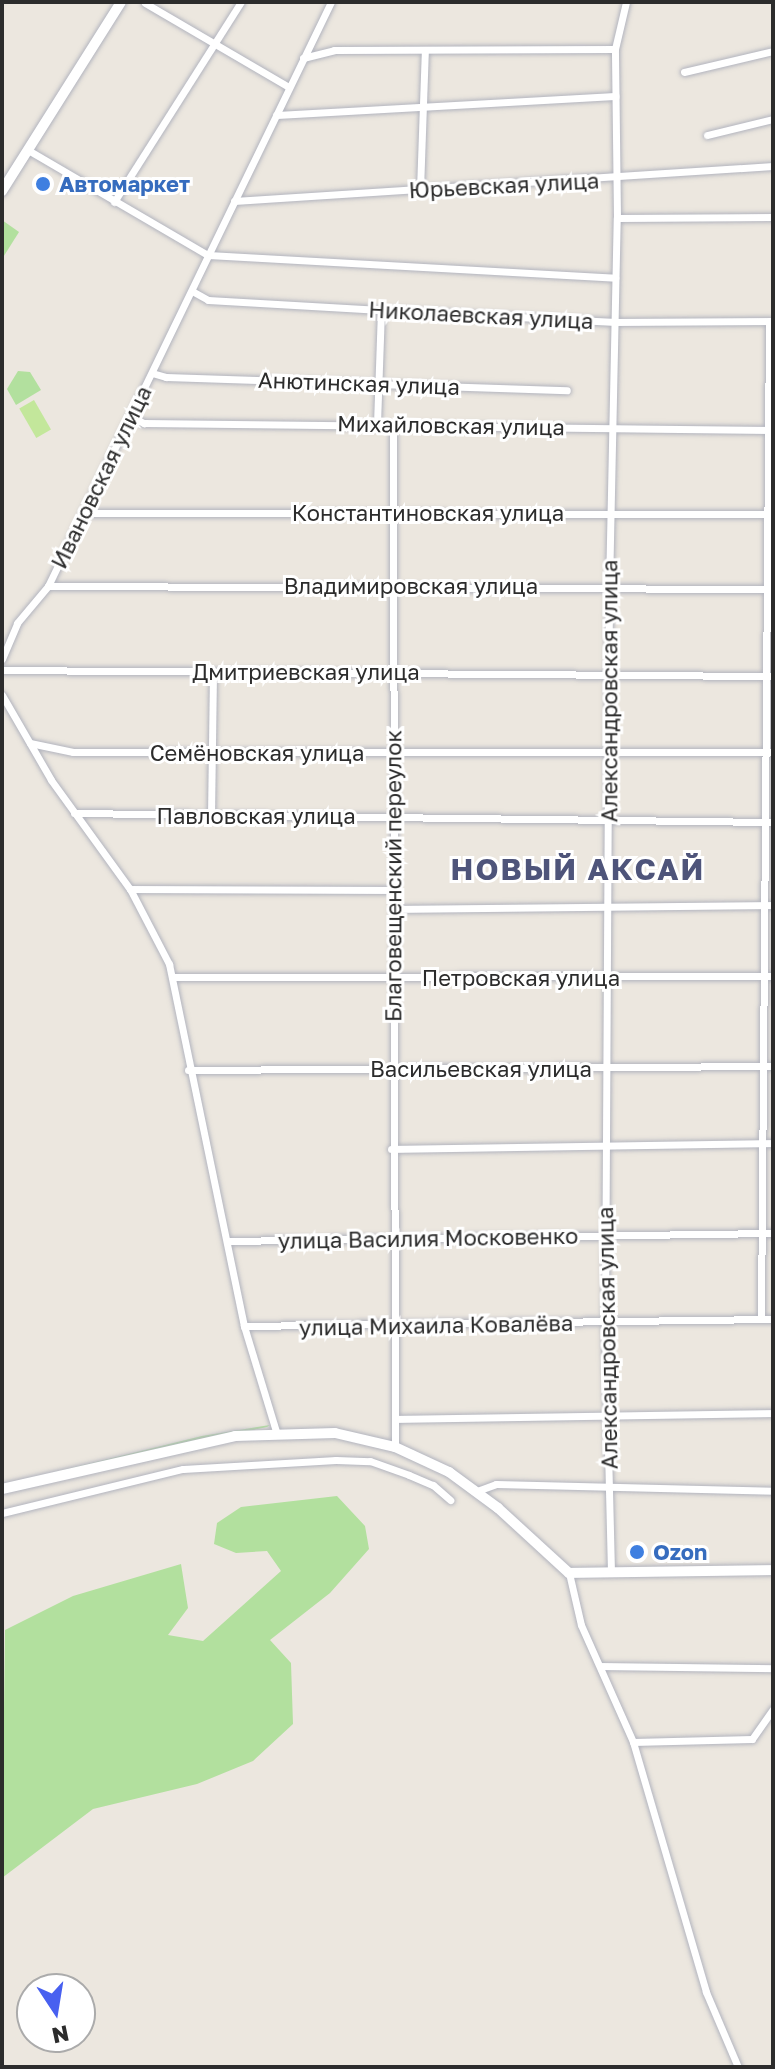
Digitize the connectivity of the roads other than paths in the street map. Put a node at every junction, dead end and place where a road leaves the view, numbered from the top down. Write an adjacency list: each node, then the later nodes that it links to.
1 (121, 2): 18 (street)
2 (241, 2): 6 (street)
3 (331, 2): 10 (street, Ивановская улица)
4 (623, 2): 7 (street, Александровская улица)
5 (145, 3): 6 (street)
6 (215, 44): 12 (street); 24 (street)
7 (615, 49): 8 (street); 13 (street, Александровская улица)
8 (425, 50): 10 (street); 14 (street)
9 (773, 51): 11 (street)
10 (302, 59): 12 (street, Ивановская улица)
11 (684, 72)
12 (289, 87): 15 (street, Ивановская улица)
13 (615, 96): 14 (street); 20 (street, Александровская улица)
14 (423, 108): 15 (street); 21 (street)
15 (276, 115): 23 (street, Ивановская улица)
16 (773, 119): 17 (street)
17 (707, 135)
18 (28, 150): 22 (street); 24 (street)
19 (773, 166): 20 (street, Юрьевская улица)
20 (616, 178): 21 (street, Юрьевская улица); 26 (street, Александровская улица)
21 (420, 190): 23 (street, Юрьевская улица)
22 (2, 191)
23 (234, 201): 27 (street, Ивановская улица)
24 (114, 202): 27 (street)
25 (773, 217): 26 (street)
26 (617, 218): 28 (street, Александровская улица)
27 (208, 255): 28 (street); 29 (street, Ивановская улица)
28 (615, 278): 32 (street, Александровская улица)
29 (192, 291): 30 (street, Николаевская улица); 33 (street, Ивановская улица)
30 (381, 310): 32 (street, Николаевская улица); 34 (street)
31 (771, 321): 32 (street, Николаевская улица); 40 (street)
32 (616, 322): 39 (street, Александровская улица)
33 (152, 373): 34 (street, Анютинская улица); 36 (street, Ивановская улица)
34 (379, 383): 35 (street, Анютинская улица); 37 (street)
35 (567, 390)
36 (130, 416): 37 (street, Михайловская улица); 41 (street, Ивановская улица)
37 (377, 424): 38 (street, Михайловская улица)
38 (393, 425): 39 (street, Михайловская улица); 43 (street, Благовещенский переулок)
39 (614, 426): 40 (street, Михайловская улица); 42 (street, Александровская улица)
40 (771, 430): 44 (street)
41 (83, 513): 43 (street, Константиновская улица); 45 (street, Ивановская улица)
42 (611, 513): 43 (street, Константиновская улица); 44 (street, Константиновская улица); 47 (street, Александровская улица)
43 (395, 514): 46 (street, Благовещенский переулок)
44 (771, 514): 48 (street)
45 (48, 586): 46 (street, Владимировская улица); 49 (street, Ивановская улица)
46 (395, 586): 47 (street, Владимировская улица); 52 (street, Благовещенский переулок)
47 (609, 588): 48 (street, Владимировская улица); 54 (street, Александровская улица)
48 (770, 589): 53 (street)
49 (2, 659)
50 (2, 670): 51 (street, Дмитриевская улица)
51 (213, 672): 52 (street, Дмитриевская улица); 58 (street)
52 (394, 672): 54 (street, Дмитриевская улица); 60 (street, Благовещенский переулок)
53 (770, 676): 54 (street, Дмитриевская улица); 57 (street)
54 (610, 677): 59 (street, Александровская улица)
55 (2, 695): 56 (street)
56 (30, 743): 58 (street, Семёновская улица); 61 (street)
57 (770, 752): 59 (street, Семёновская улица); 65 (street)
58 (211, 753): 60 (street, Семёновская улица); 62 (street)
59 (609, 753): 60 (street, Семёновская улица); 64 (street, Александровская улица)
60 (394, 754): 63 (street, Благовещенский переулок)
61 (74, 813): 62 (street, Павловская улица); 66 (street)
62 (211, 816): 63 (street, Павловская улица)
63 (394, 816): 64 (street, Павловская улица); 67 (street, Благовещенский переулок)
64 (608, 818): 65 (street, Павловская улица); 68 (street, Александровская улица)
65 (770, 822): 69 (street)
66 (130, 889): 67 (street); 72 (street)
67 (393, 890): 70 (street, Благовещенский переулок)
68 (609, 905): 69 (street); 70 (street); 74 (street, Александровская улица)
69 (769, 905): 71 (street)
70 (393, 909): 73 (street, Благовещенский переулок)
71 (769, 976): 74 (street, Петровская улица); 75 (street)
72 (173, 977): 73 (street, Петровская улица); 77 (street)
73 (392, 978): 74 (street, Петровская улица); 78 (street, Благовещенский переулок)
74 (608, 978): 76 (street, Александровская улица)
75 (769, 1066): 76 (street, Васильевская улица); 79 (street)
76 (606, 1068): 78 (street, Васильевская улица); 81 (street, Александровская улица)
77 (188, 1070): 78 (street, Васильевская улица); 86 (street)
78 (392, 1070): 82 (street, Благовещенский переулок)
79 (763, 1143): 80 (street); 81 (street); 83 (street)
80 (773, 1143)
81 (605, 1146): 82 (street); 85 (street, Александровская улица)
82 (391, 1149): 87 (street, Благовещенский переулок)
83 (763, 1233): 84 (street, улица Василия Московенко); 85 (street, улица Василия Московенко); 88 (street)
84 (773, 1233)
85 (606, 1234): 87 (street, улица Василия Московенко); 90 (street, Александровская улица)
86 (227, 1241): 87 (street, улица Василия Московенко); 91 (street)
87 (394, 1242): 92 (street, Благовещенский переулок)
88 (761, 1319): 89 (street, улица Михаила Ковалёва); 90 (street, улица Михаила Ковалёва)
89 (773, 1319)
90 (605, 1323): 92 (street, улица Михаила Ковалёва); 94 (street, Александровская улица)
91 (244, 1326): 92 (street, улица Михаила Ковалёва); 96 (street)
92 (394, 1327): 95 (street, Благовещенский переулок)
93 (773, 1413): 94 (street)
94 (608, 1416): 95 (street); 98 (street, Александровская улица)
95 (395, 1419): 97 (street, Благовещенский переулок)
96 (276, 1431): 97 (street); 99 (street)
97 (395, 1447): 100 (street)
98 (609, 1484): 100 (street); 101 (street); 105 (street, Александровская улица)
99 (2, 1489)
100 (477, 1491): 106 (street)
101 (773, 1491)
102 (450, 1500): 103 (street)
103 (2, 1513)
104 (773, 1570): 105 (street)
105 (611, 1572): 106 (street)
106 (569, 1573): 107 (street)
107 (602, 1666): 108 (street); 110 (street)
108 (773, 1668)
109 (773, 1709): 110 (street)
110 (633, 1742): 111 (street)
111 (738, 2067)

